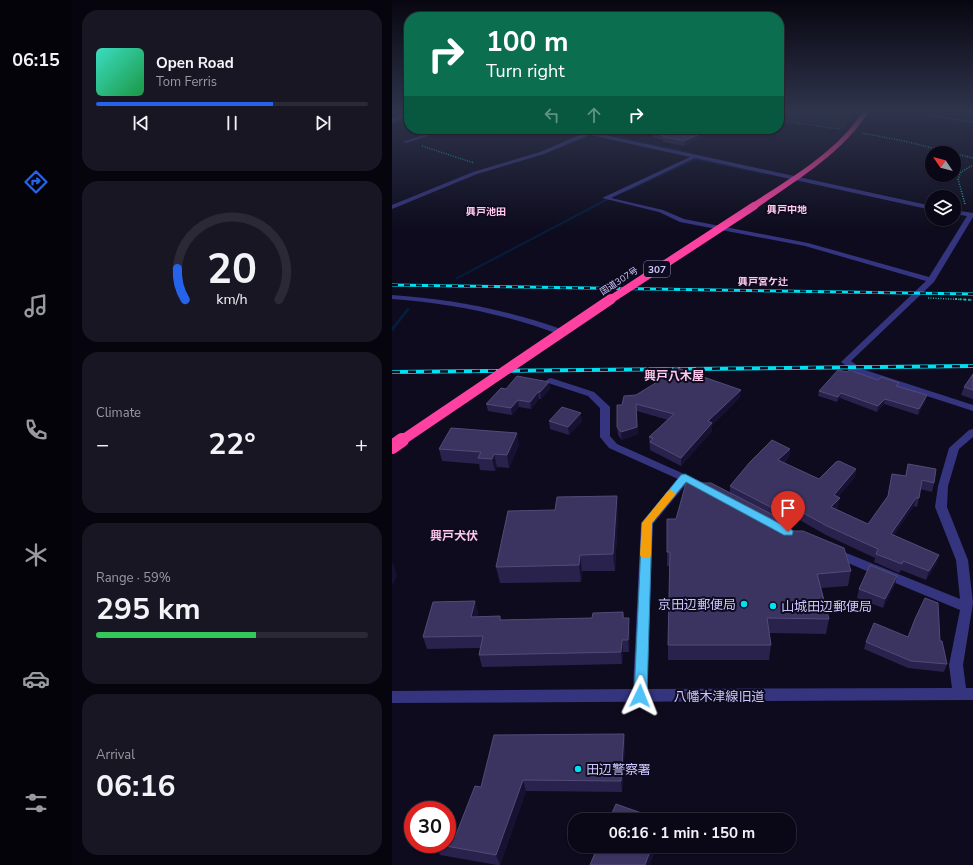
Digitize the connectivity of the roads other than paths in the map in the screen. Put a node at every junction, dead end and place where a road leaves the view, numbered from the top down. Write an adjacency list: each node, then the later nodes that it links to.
1 (548, 150): 7 (street)
2 (669, 150): 4 (street)
3 (831, 150): 5 (highway, 国道307号 / 307)
4 (695, 156): 5 (street); 9 (street)
5 (794, 178): 6 (street); 11 (highway, 国道307号 / 307, bridge)
6 (925, 206)
7 (392, 207)
8 (970, 215): 9 (street)
9 (931, 280): 13 (street)
10 (392, 297): 11 (street)
11 (561, 332): 15 (highway, 国道307号 / 307, bridge)
12 (551, 381): 16 (street)
13 (973, 408)
14 (973, 432): 21 (street)
15 (392, 447)
16 (685, 478): 17 (street); 23 (street)
17 (719, 496)
18 (760, 518): 19 (street)
19 (808, 542)
20 (823, 548): 21 (street)
21 (967, 607): 22 (street)
22 (967, 694): 23 (street, 八幡木津線旧道)
23 (640, 696): 24 (street, 八幡木津線旧道)
24 (392, 697)

